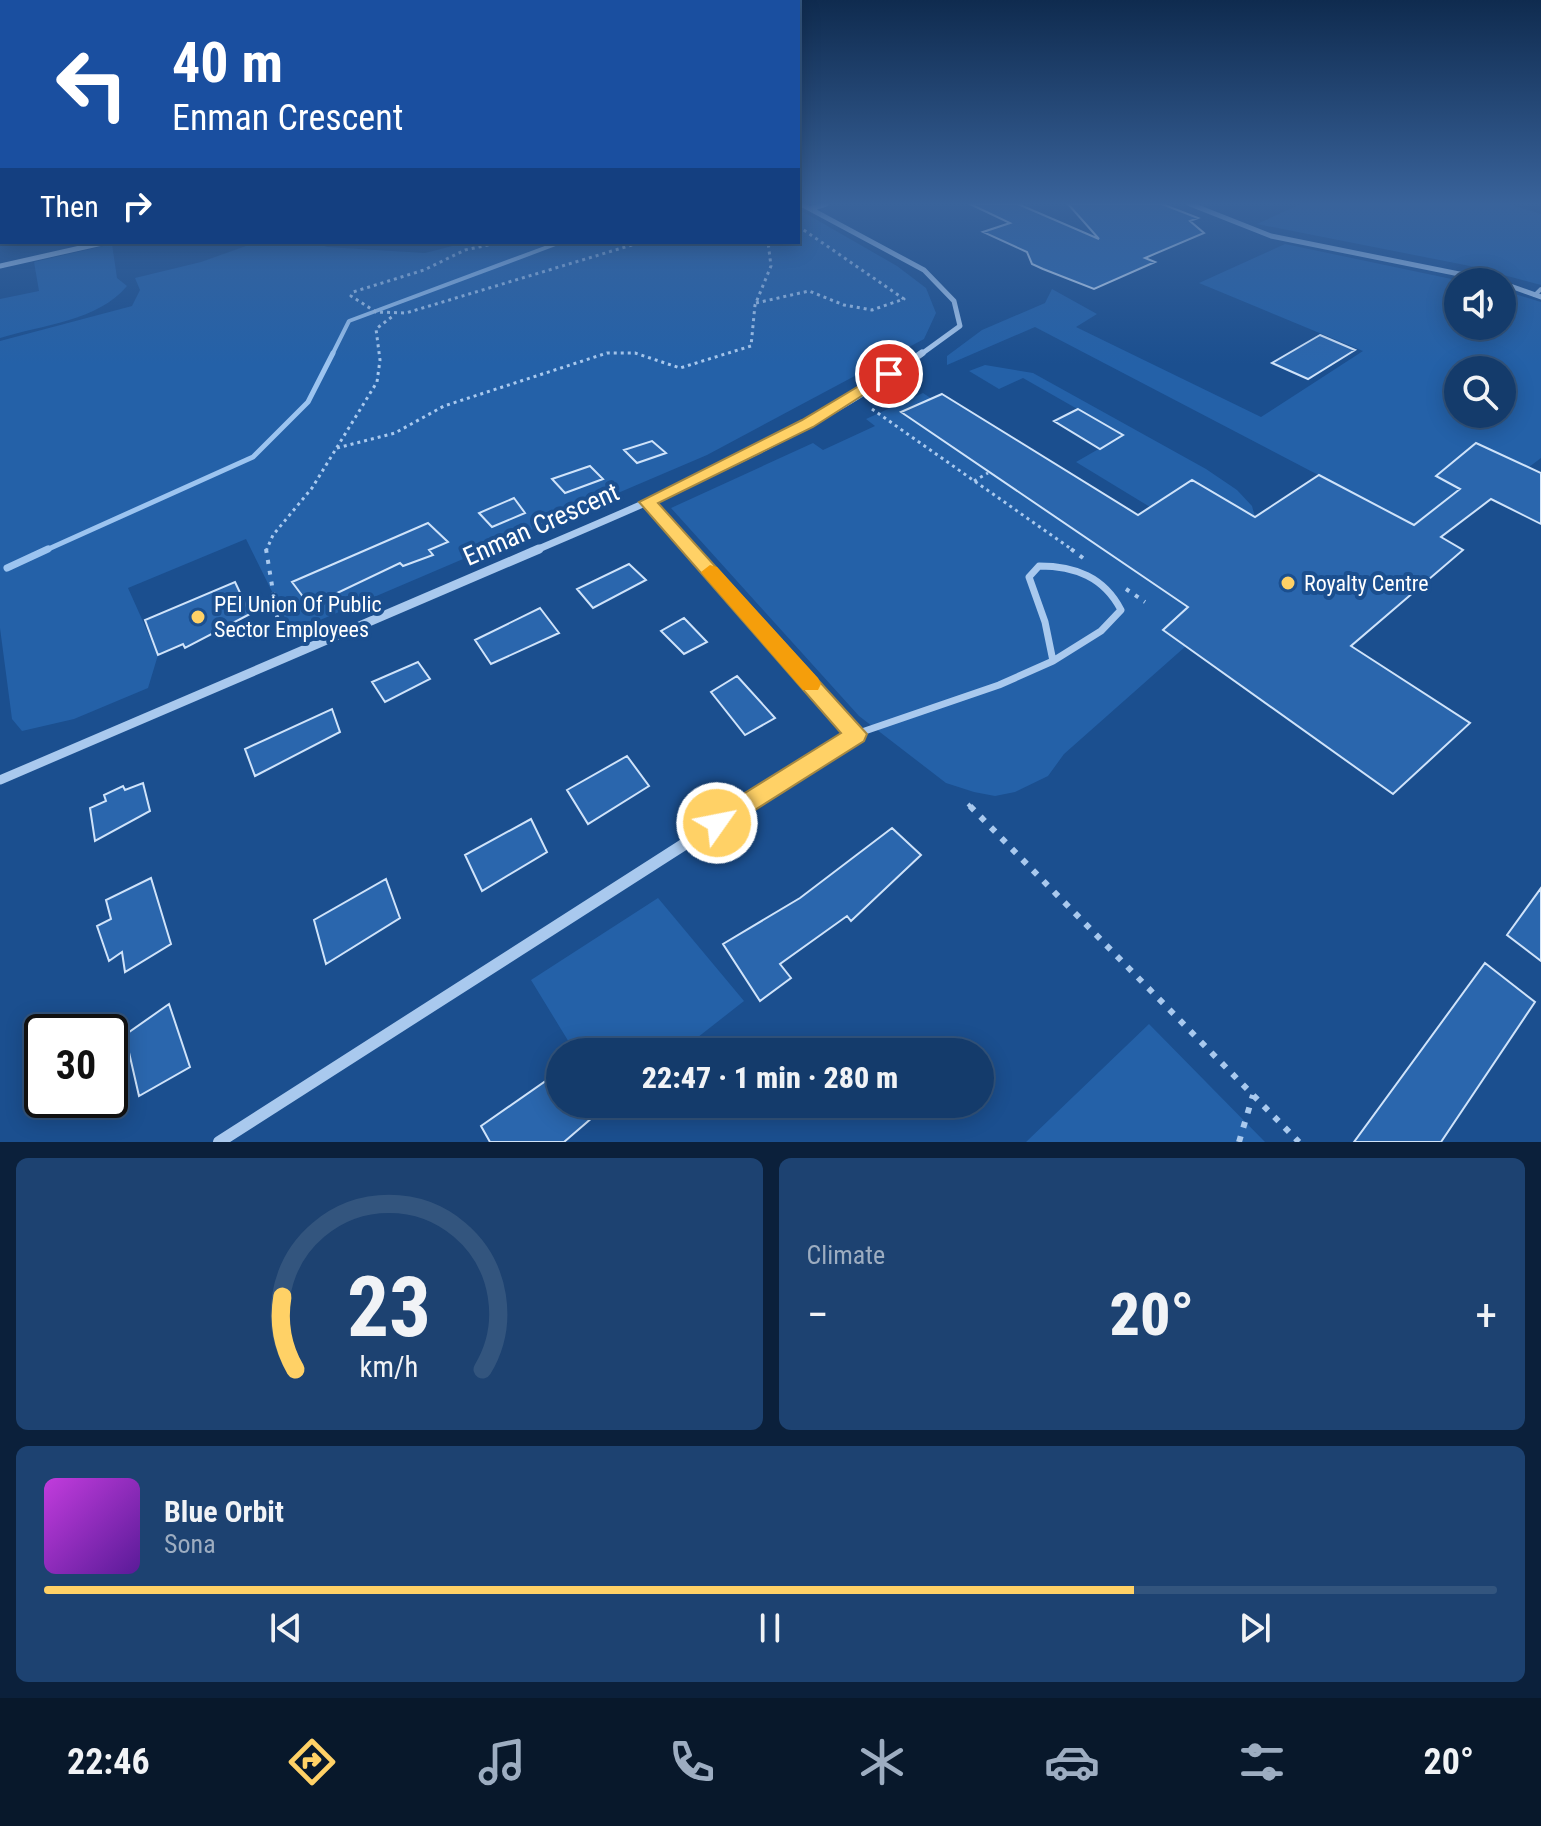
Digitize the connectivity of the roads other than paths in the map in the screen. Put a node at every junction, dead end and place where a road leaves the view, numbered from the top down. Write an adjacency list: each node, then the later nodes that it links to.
1 (39, 257): 4 (street)
2 (900, 257): 9 (street)
3 (1377, 257): 5 (street)
4 (0, 266)
5 (1444, 271)
6 (1516, 288): 8 (street)
7 (1541, 289): 8 (lane)
8 (1538, 296)
9 (647, 502): 11 (street, Enman Crescent); 12 (street, Enman Crescent)
10 (1053, 663): 10 (lane); 11 (lane)
11 (856, 734): 13 (street)
12 (0, 780)
13 (219, 1142)

